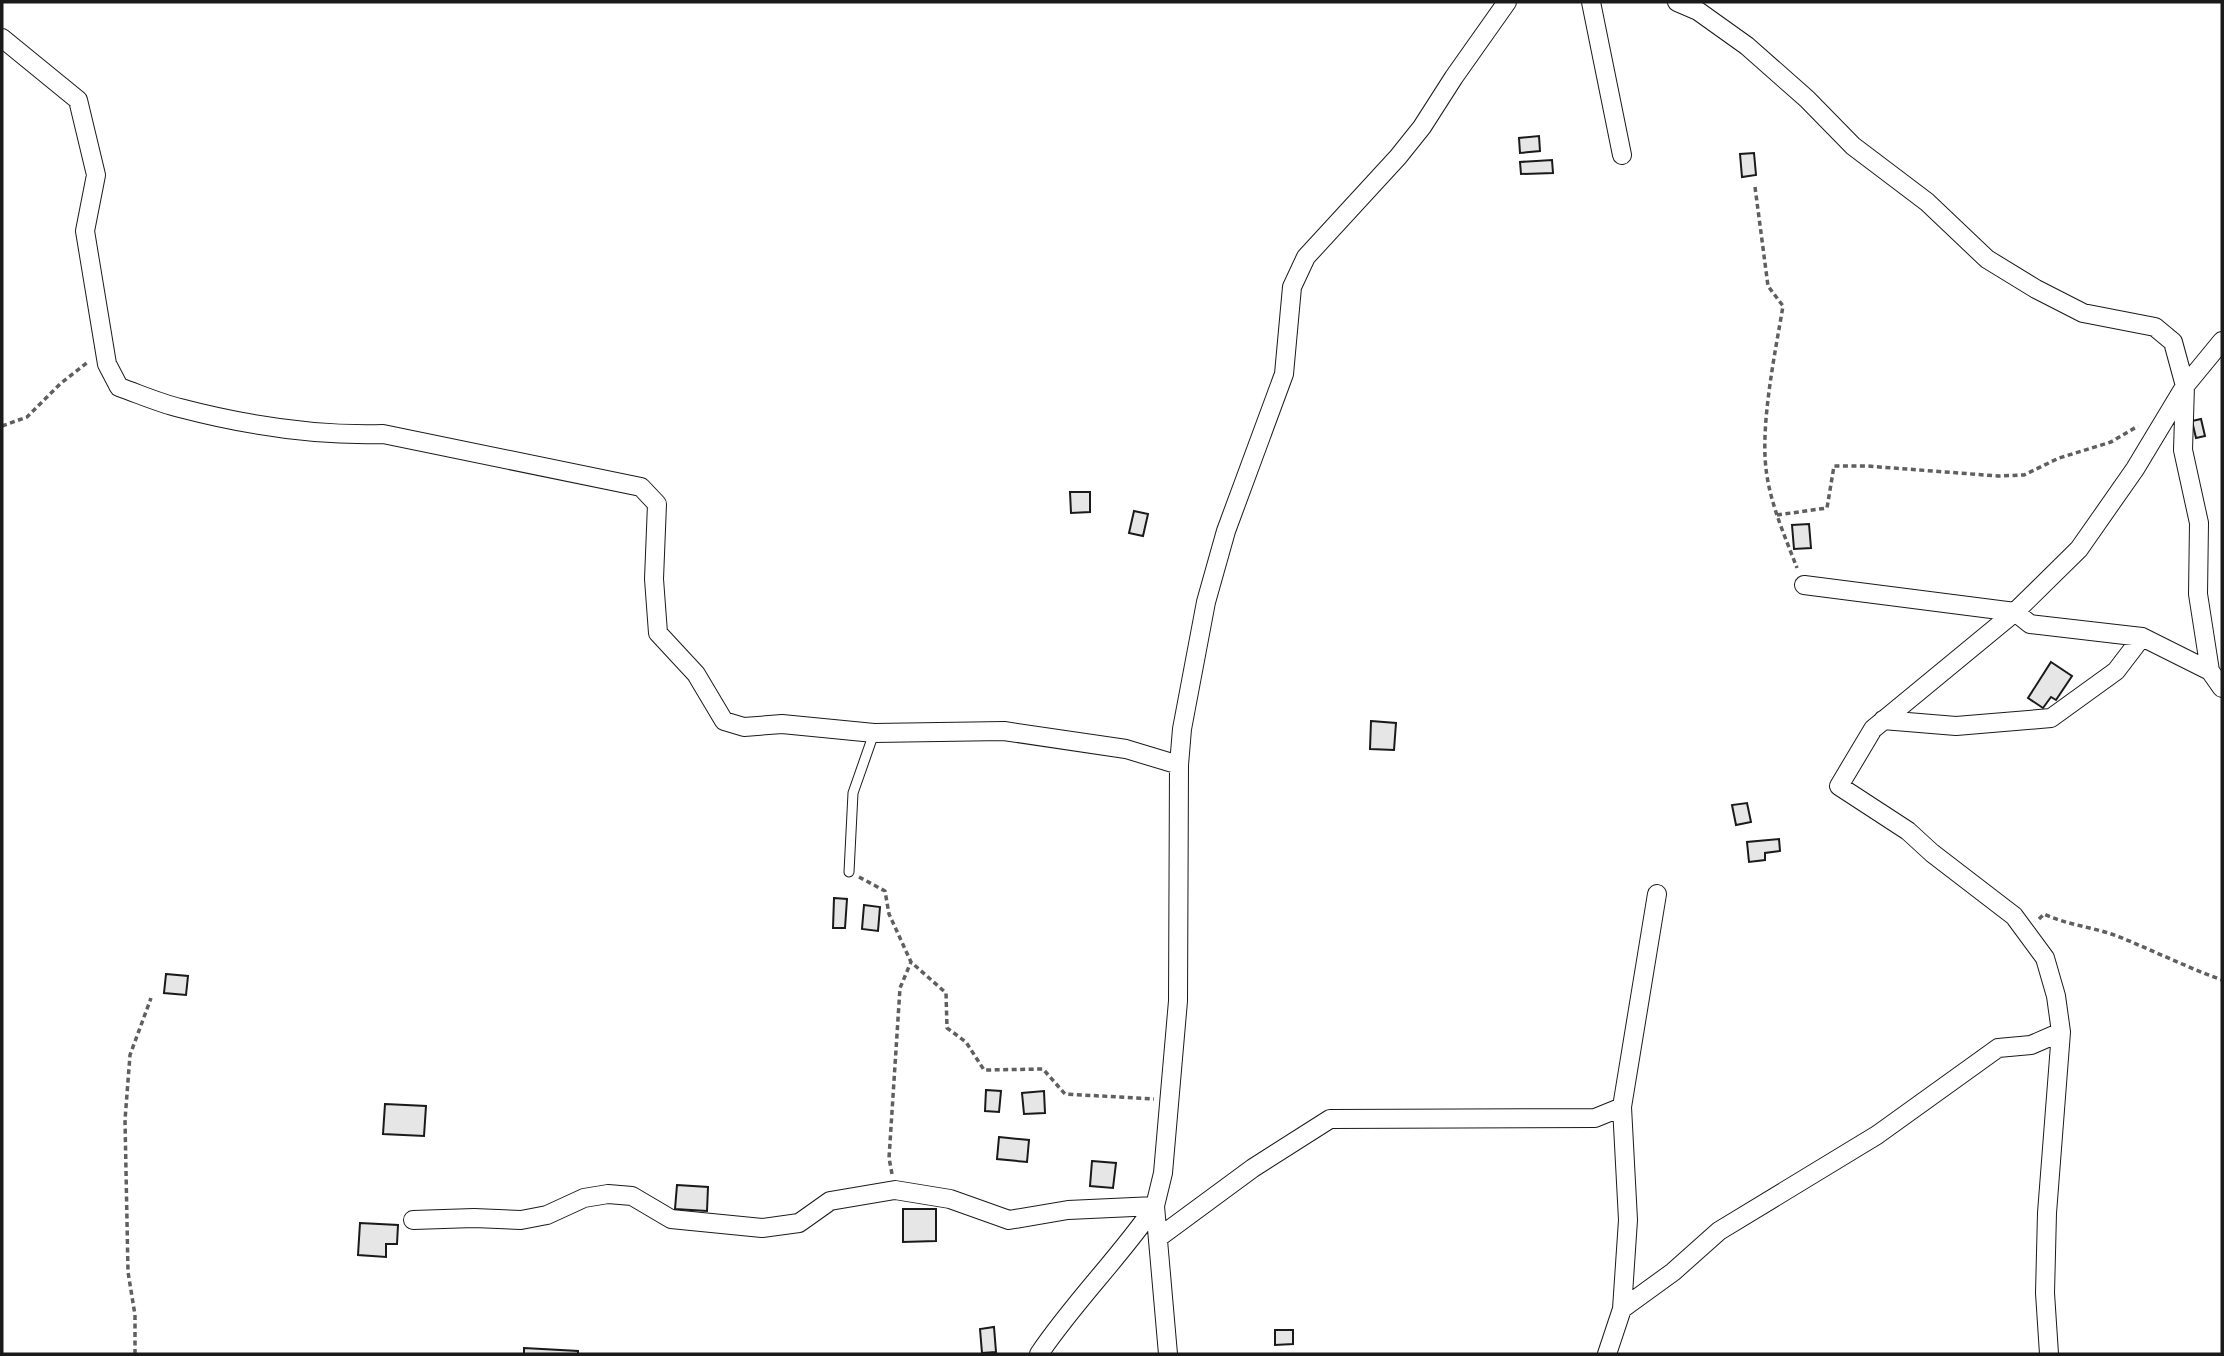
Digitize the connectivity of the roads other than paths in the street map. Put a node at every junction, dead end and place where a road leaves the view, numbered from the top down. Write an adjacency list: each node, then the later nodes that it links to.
1 (1507, 2): 15 (street)
2 (1591, 2): 5 (street)
3 (1677, 2): 7 (street)
4 (2, 37): 14 (street)
5 (1622, 155)
6 (2222, 340): 7 (street)
7 (2185, 386): 9 (street); 11 (street)
8 (1804, 584): 9 (street)
9 (2015, 612): 10 (street); 13 (street)
10 (2142, 637): 11 (street); 13 (street)
11 (2210, 671): 12 (street)
12 (2222, 688)
13 (1883, 720): 18 (street)
14 (874, 733): 15 (street); 16 (lane)
15 (1179, 765): 20 (street)
16 (849, 872)
17 (1657, 894): 19 (street)
18 (2061, 1032): 23 (street); 27 (street)
19 (1622, 1107): 22 (street); 23 (street)
20 (1155, 1206): 21 (street); 22 (street); 24 (street)
21 (413, 1220)
22 (1158, 1238): 25 (street)
23 (1622, 1309): 26 (street)
24 (1038, 1354)
25 (1168, 1354)
26 (1607, 1354)
27 (2049, 1354)

